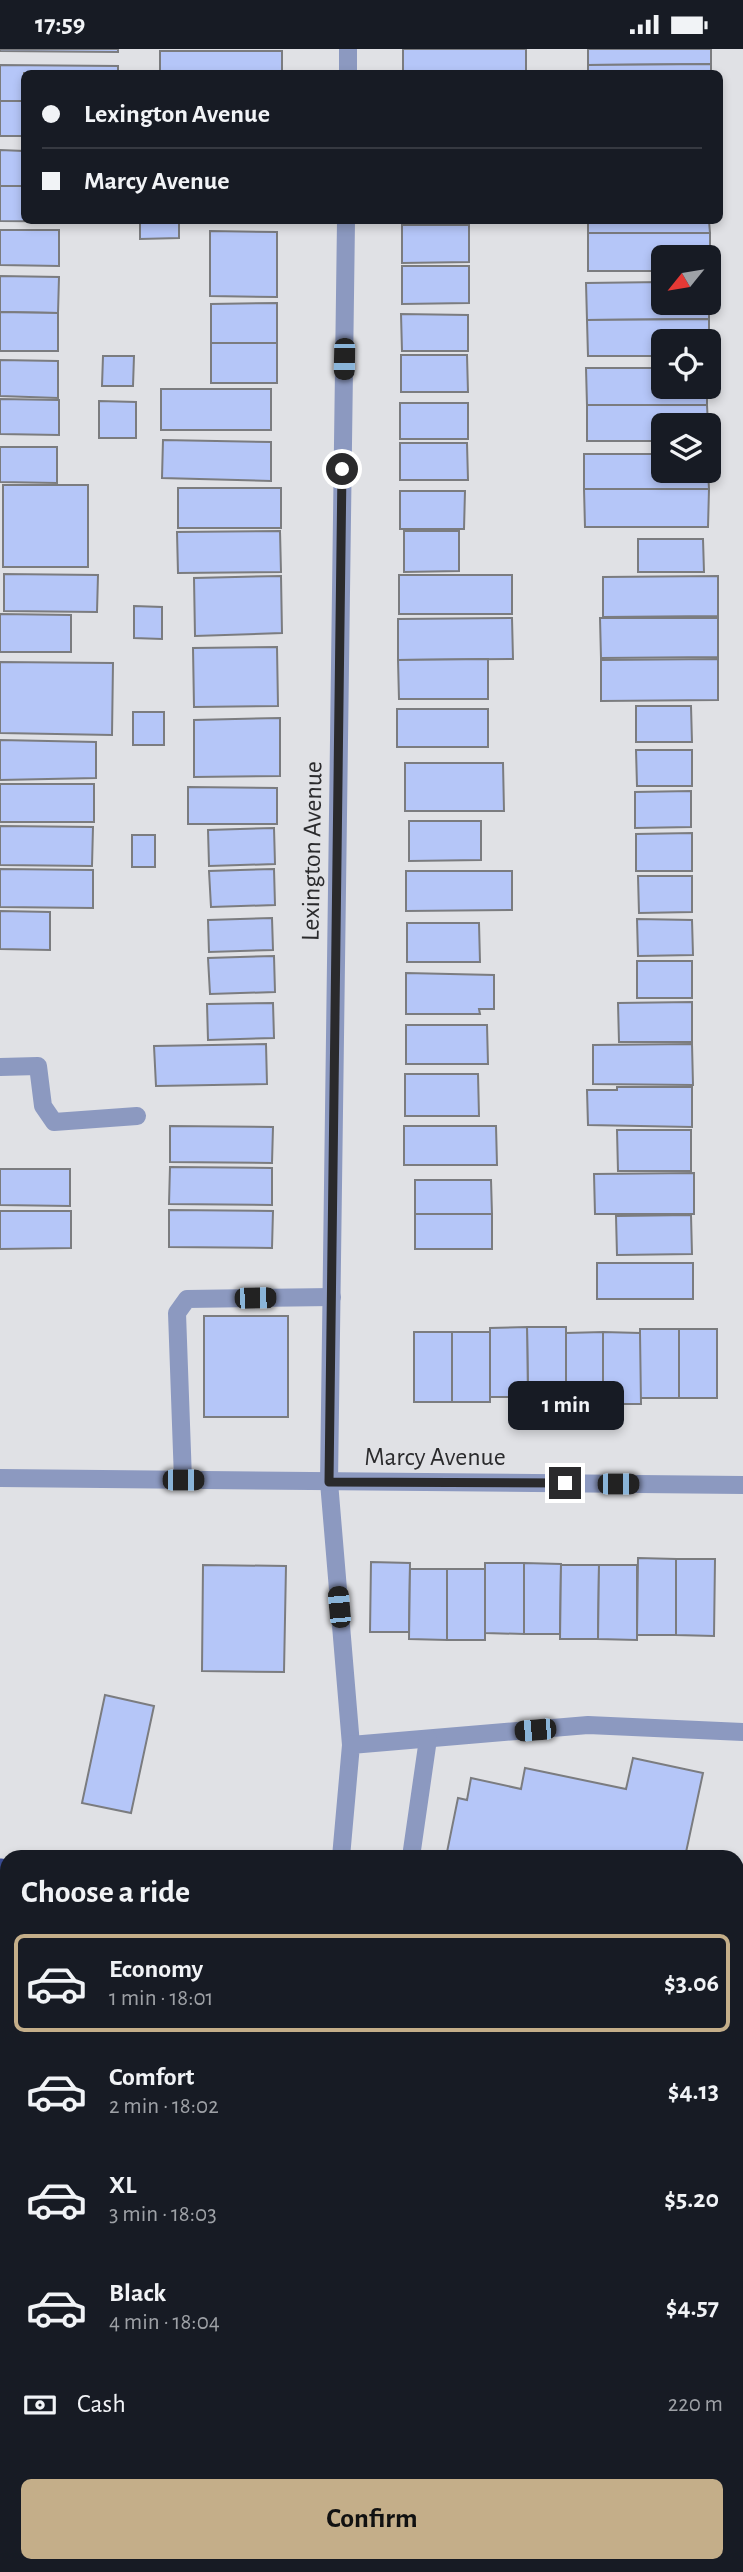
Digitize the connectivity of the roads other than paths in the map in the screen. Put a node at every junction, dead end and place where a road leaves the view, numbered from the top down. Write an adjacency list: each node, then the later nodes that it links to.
1 (348, 49): 2 (street)
2 (348, 70)
3 (346, 224): 6 (street, Lexington Avenue)
4 (0, 1067): 5 (street)
5 (137, 1116)
6 (332, 1297): 8 (street); 9 (street, Lexington Avenue)
7 (0, 1478): 8 (street, Marcy Avenue)
8 (183, 1480): 9 (street, Marcy Avenue)
9 (329, 1482): 10 (street, Marcy Avenue); 13 (street, Lexington Avenue)
10 (743, 1485)
11 (743, 1732): 12 (street)
12 (428, 1739): 13 (street); 15 (street)
13 (351, 1745): 14 (street, Lexington Avenue)
14 (342, 1850)
15 (412, 1850)

